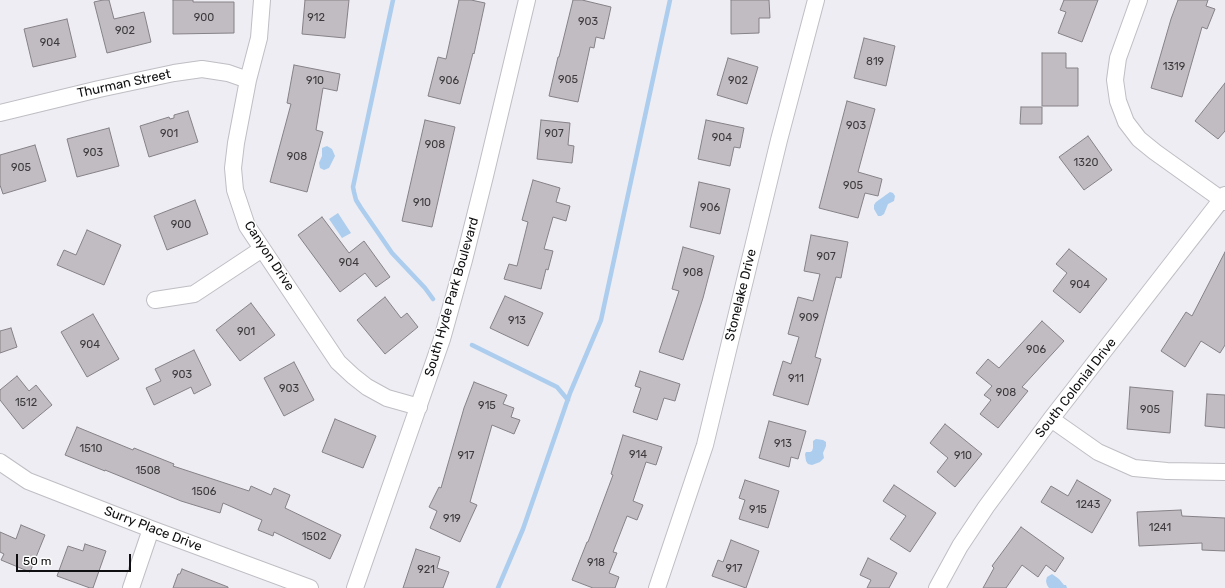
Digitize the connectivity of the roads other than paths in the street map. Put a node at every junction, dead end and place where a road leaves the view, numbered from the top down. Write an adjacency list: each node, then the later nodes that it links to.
1 (262, 0): 5 (street, Canyon Drive)
2 (527, 0): 10 (street, South Hyde Park Boulevard)
3 (816, 0): 18 (street, Stonelake Drive)
4 (1139, 0): 7 (street)
5 (248, 80): 6 (street, Thurman Street); 8 (street, Canyon Drive)
6 (0, 113)
7 (1224, 199): 11 (street, South Colonial Drive)
8 (262, 249): 9 (street); 10 (street, Canyon Drive)
9 (155, 300)
10 (419, 407): 17 (street, South Hyde Park Boulevard)
11 (1051, 419): 13 (street); 19 (street, South Colonial Drive)
12 (0, 462): 14 (street, Surry Place Drive)
13 (1225, 472)
14 (151, 529): 15 (street); 16 (street, Surry Place Drive)
15 (131, 588)
16 (310, 588)
17 (355, 588)
18 (657, 588)
19 (937, 588)

